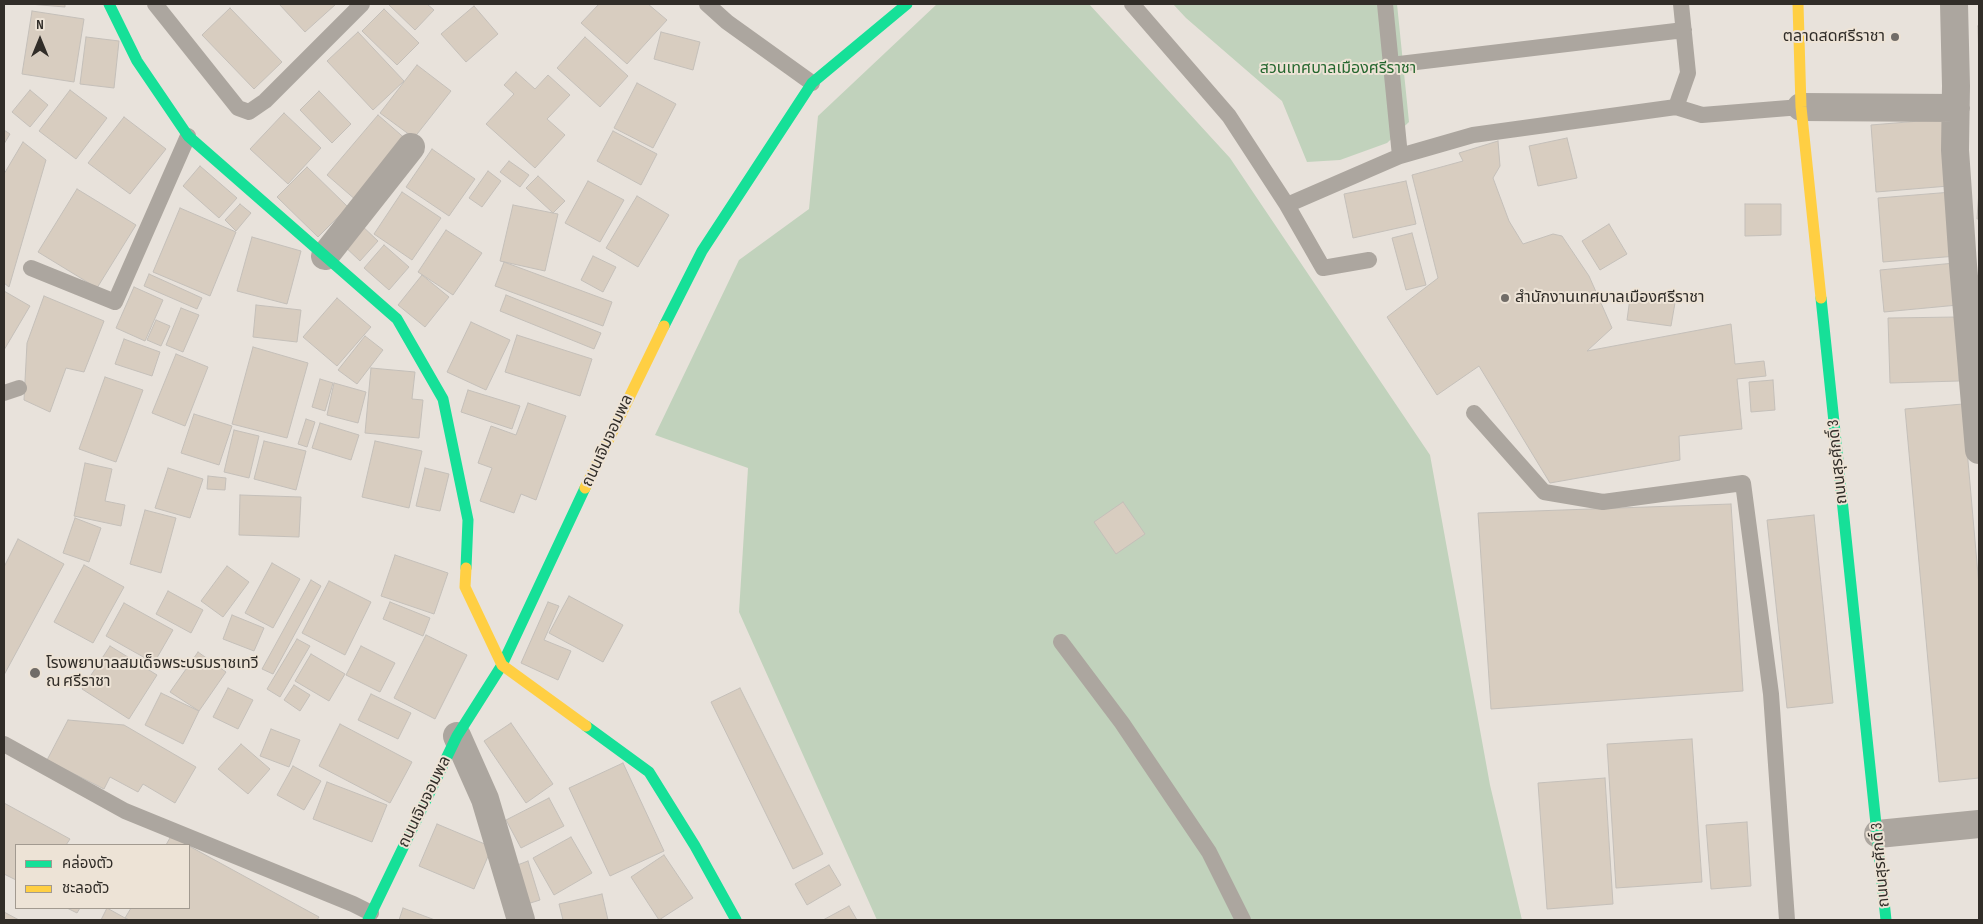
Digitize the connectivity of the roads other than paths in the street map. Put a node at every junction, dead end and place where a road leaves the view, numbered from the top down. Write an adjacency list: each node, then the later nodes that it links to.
1 (109, 4): 17 (main road)
2 (155, 4): 3 (lane)
3 (362, 4)
4 (707, 4): 13 (lane)
5 (907, 4): 13 (main road, ถนนเจิมจอมพล)
6 (1132, 4): 20 (lane)
7 (1384, 4): 12 (lane)
8 (1681, 4): 11 (lane)
9 (1798, 4): 15 (main road, ถนนสุรศักดิ์ 3)
10 (1954, 4): 16 (street)
11 (1684, 30): 12 (lane); 14 (lane)
12 (1391, 66): 19 (lane)
13 (812, 83): 29 (main road, ถนนเจิมจอมพล)
14 (1676, 107): 15 (lane); 19 (lane)
15 (1801, 107): 16 (street); 33 (main road, ถนนสุรศักดิ์ 3)
16 (1956, 108): 27 (street)
17 (188, 136): 21 (main road); 23 (lane)
18 (411, 147): 21 (street)
19 (1400, 156): 20 (lane)
20 (1287, 205): 22 (lane)
21 (324, 256): 29 (main road)
22 (1369, 260)
23 (31, 268)
24 (19, 388): 25 (lane)
25 (4, 393)
26 (1474, 413): 38 (lane)
27 (1979, 450)
28 (1061, 642): 37 (lane)
29 (502, 665): 30 (main road, ถนนเจิมจอมพล); 36 (main road)
30 (457, 736): 34 (main road, ถนนเจิมจอมพล); 35 (street)
31 (4, 744): 34 (lane)
32 (1979, 824): 33 (street)
33 (1878, 834): 39 (main road, ถนนสุรศักดิ์ 3)
34 (370, 917)
35 (521, 920)
36 (736, 920)
37 (1243, 920)
38 (1787, 920)
39 (1886, 920)

